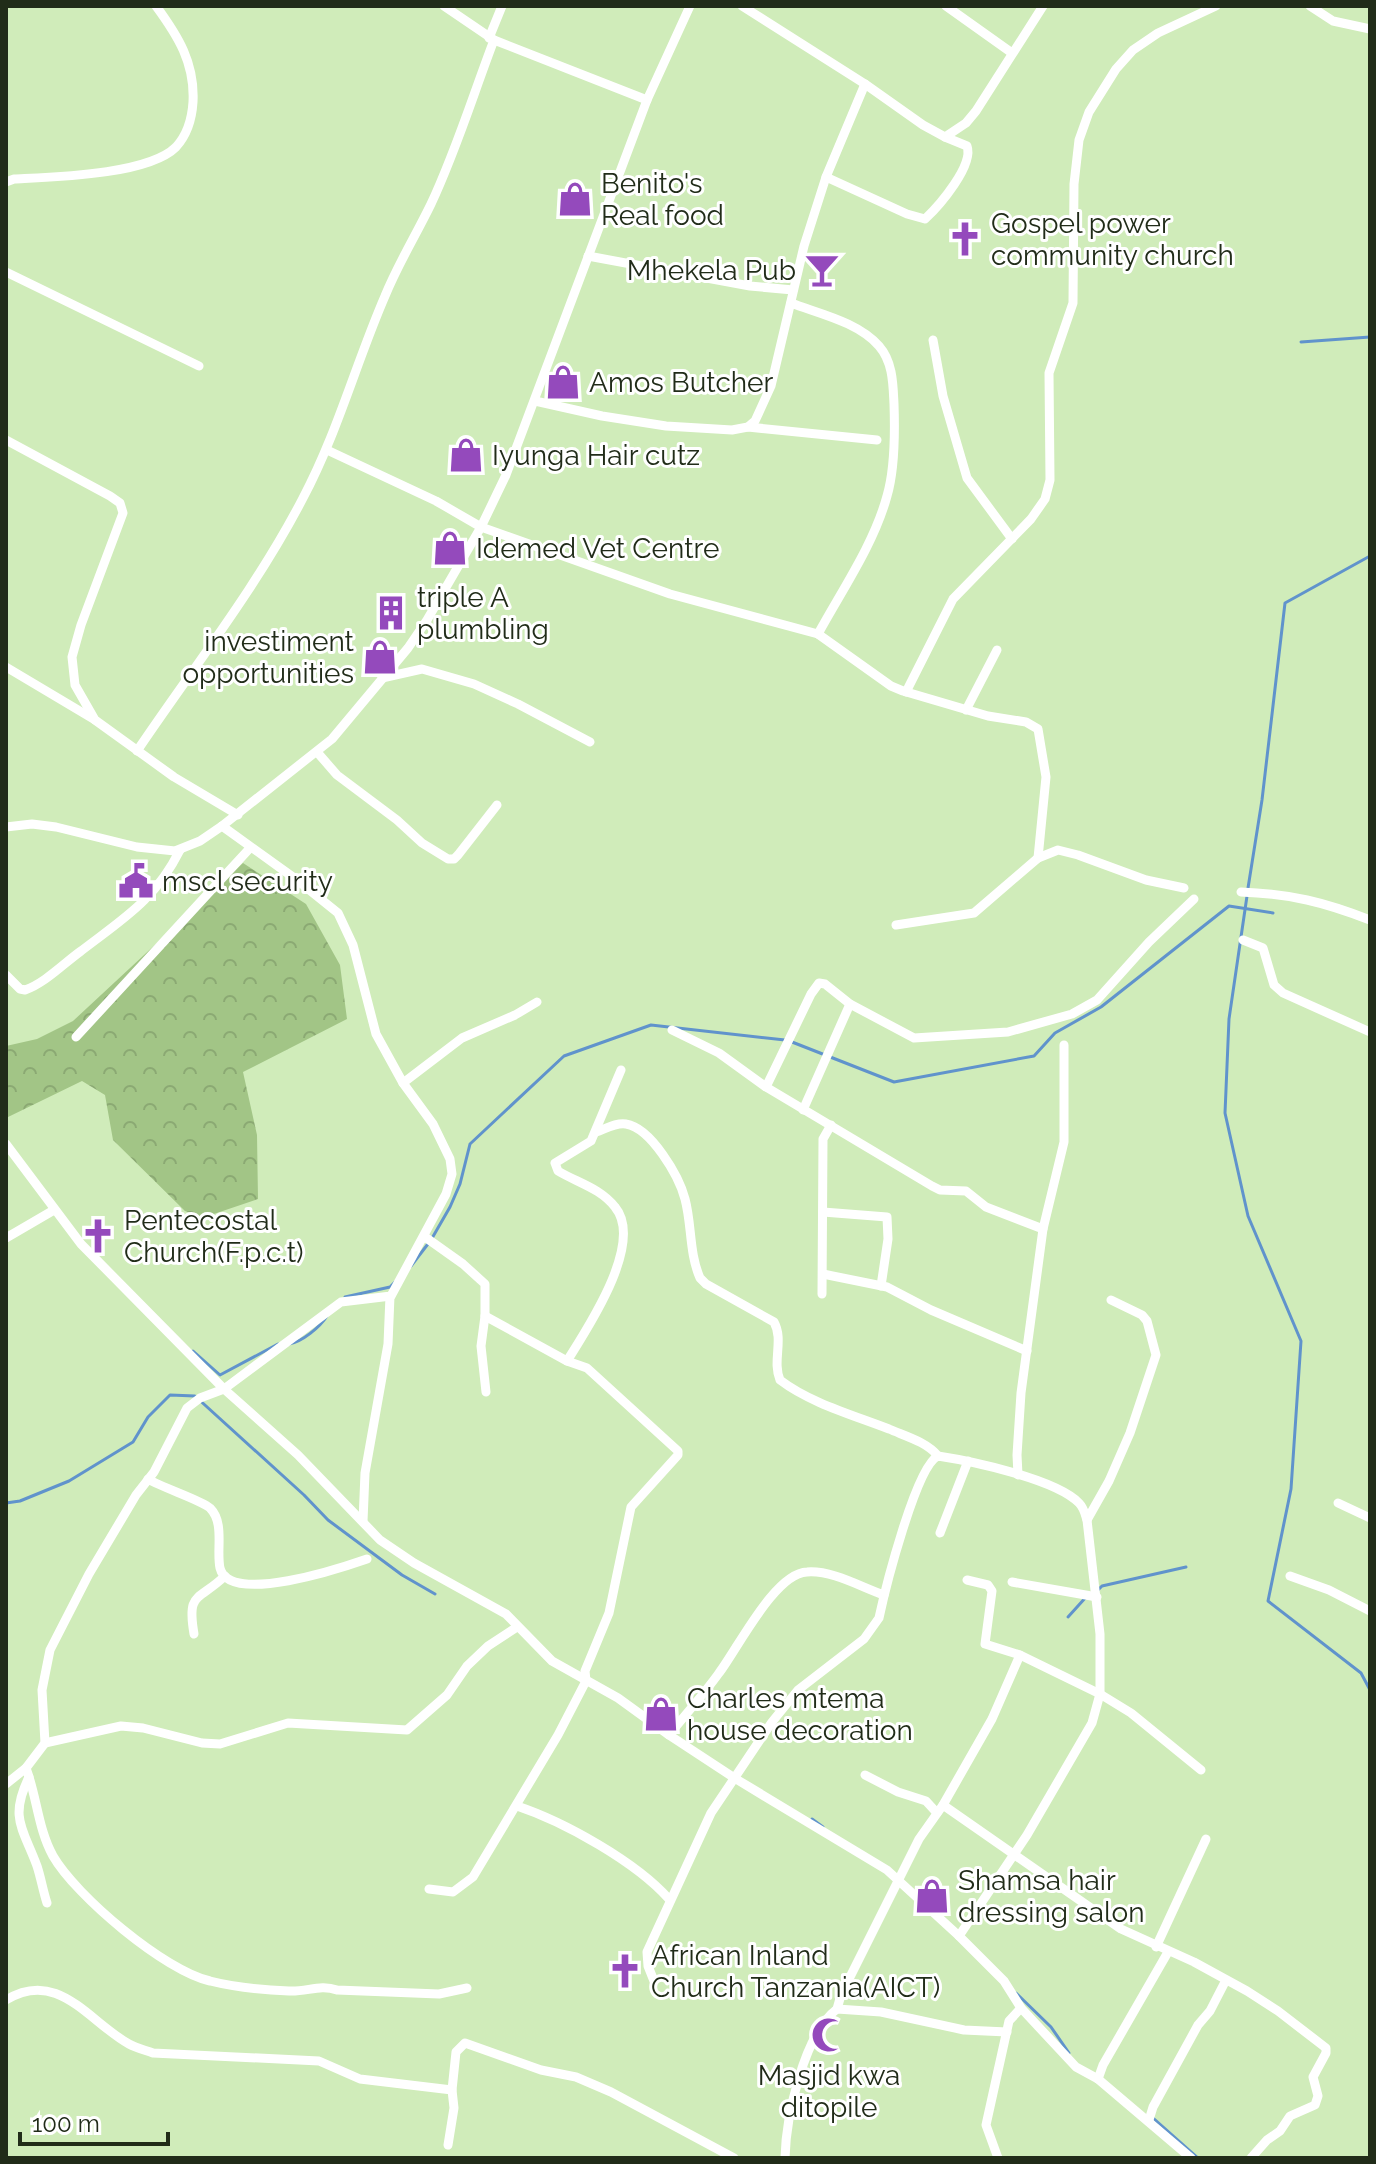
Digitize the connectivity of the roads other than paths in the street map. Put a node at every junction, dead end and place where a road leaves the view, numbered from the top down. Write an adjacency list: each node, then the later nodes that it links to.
1 (156, 6): 18 (street)
2 (444, 6): 12 (street)
3 (502, 6): 12 (street)
4 (690, 6): 15 (street)
5 (742, 6): 14 (street)
6 (946, 6): 13 (street)
7 (1043, 6): 13 (street)
8 (1216, 6): 10 (street)
9 (1310, 6): 11 (street)
10 (1194, 10): 31 (street)
11 (1370, 29)
12 (491, 39): 15 (street); 29 (street)
13 (1012, 53): 16 (street)
14 (865, 84): 16 (street); 17 (street)
15 (647, 100): 19 (street)
16 (945, 137): 17 (street)
17 (826, 177): 21 (street)
18 (6, 182)
19 (588, 256): 21 (street); 25 (street)
20 (6, 272): 24 (street)
21 (793, 290): 22 (street)
22 (791, 303): 26 (street); 32 (street)
23 (933, 340): 31 (street)
24 (199, 366)
25 (535, 401): 26 (street); 30 (street)
26 (748, 427): 28 (street)
27 (6, 440): 38 (street)
28 (877, 440)
29 (327, 450): 30 (street); 40 (street)
30 (481, 527): 32 (street); 35 (street)
31 (1012, 539): 36 (street)
32 (818, 634): 36 (street)
33 (997, 650): 37 (street)
34 (6, 668): 38 (street)
35 (382, 678): 39 (street); 41 (street)
36 (906, 692): 37 (street)
37 (966, 710): 48 (street)
38 (95, 720): 40 (street)
39 (590, 742)
40 (137, 751): 43 (street)
41 (317, 752): 42 (street); 43 (street)
42 (497, 805)
43 (238, 815): 44 (street)
44 (222, 826): 46 (street); 47 (street)
45 (6, 827): 47 (street)
46 (250, 848): 60 (street); 63 (street)
47 (180, 850): 55 (street)
48 (1038, 858): 49 (street); 53 (street)
49 (1184, 888)
50 (1241, 892): 52 (street)
51 (1194, 899): 57 (street)
52 (1370, 920)
53 (896, 925)
54 (1243, 940): 59 (street)
55 (6, 975)
56 (537, 1002): 63 (street)
57 (850, 1004): 64 (street); 65 (street)
58 (672, 1030): 64 (street)
59 (1370, 1032)
60 (76, 1037)
61 (1064, 1045): 71 (street)
62 (621, 1070): 67 (street)
63 (403, 1083): 72 (street)
64 (766, 1087): 65 (street)
65 (803, 1110): 66 (street)
66 (831, 1125): 70 (street); 71 (street)
67 (596, 1132): 81 (street); 84 (street)
68 (6, 1144): 69 (street)
69 (54, 1210): 73 (street); 82 (street)
70 (823, 1212): 74 (street); 75 (street)
71 (1043, 1229): 80 (street)
72 (425, 1237): 77 (street); 79 (street)
73 (6, 1238)
74 (823, 1274): 75 (street); 76 (street)
75 (881, 1286): 80 (street)
76 (822, 1294)
77 (390, 1296): 82 (street); 91 (street)
78 (1111, 1300): 90 (street)
79 (485, 1316): 81 (street); 83 (street)
80 (1027, 1351): 86 (street)
81 (567, 1361): 104 (street)
82 (224, 1389): 87 (street); 91 (street)
83 (486, 1392)
84 (938, 1456): 85 (street); 98 (street)
85 (968, 1461): 86 (street); 92 (street)
86 (1018, 1475): 90 (street)
87 (148, 1479): 94 (street); 107 (street)
88 (1338, 1503): 89 (street)
89 (1370, 1518)
90 (1087, 1520): 99 (street)
91 (363, 1521): 101 (street)
92 (940, 1533)
93 (367, 1559): 94 (street)
94 (225, 1576): 102 (street)
95 (1290, 1576): 100 (street)
96 (967, 1580): 103 (street)
97 (1012, 1582): 99 (street)
98 (884, 1595): 106 (street); 111 (street)
99 (1097, 1597): 105 (street)
100 (1370, 1611)
101 (517, 1627): 104 (street); 107 (street)
102 (194, 1634)
103 (1020, 1655): 105 (street); 114 (street)
104 (586, 1681): 106 (street); 113 (street)
105 (1100, 1694): 108 (street); 116 (street)
106 (669, 1735): 111 (street)
107 (45, 1743): 109 (street)
108 (1201, 1770)
109 (28, 1773): 112 (street); 120 (street); 126 (street)
110 (865, 1775): 114 (street)
111 (736, 1779): 117 (street); 119 (street)
112 (6, 1784)
113 (517, 1806): 118 (street); 119 (street)
114 (940, 1809): 116 (street); 117 (street)
115 (1206, 1839): 122 (street)
116 (1014, 1854): 121 (street); 122 (street)
117 (898, 1881): 121 (street); 129 (street)
118 (429, 1889)
119 (669, 1899): 125 (street)
120 (47, 1903)
121 (959, 1936): 128 (street)
122 (1156, 1947): 123 (street)
123 (1168, 1952): 124 (street); 131 (street)
124 (1226, 1980): 133 (street); 139 (street)
125 (654, 1981)
126 (467, 1988)
127 (6, 2000): 132 (street)
128 (1021, 2008): 130 (street); 131 (street)
129 (837, 2009): 130 (street); 136 (street)
130 (1007, 2032): 137 (street)
131 (1098, 2079): 133 (street)
132 (452, 2090): 134 (street); 135 (street)
133 (1149, 2120): 138 (street)
134 (448, 2145)
135 (734, 2158)
136 (785, 2158)
137 (998, 2158)
138 (1191, 2158)
139 (1251, 2158)

